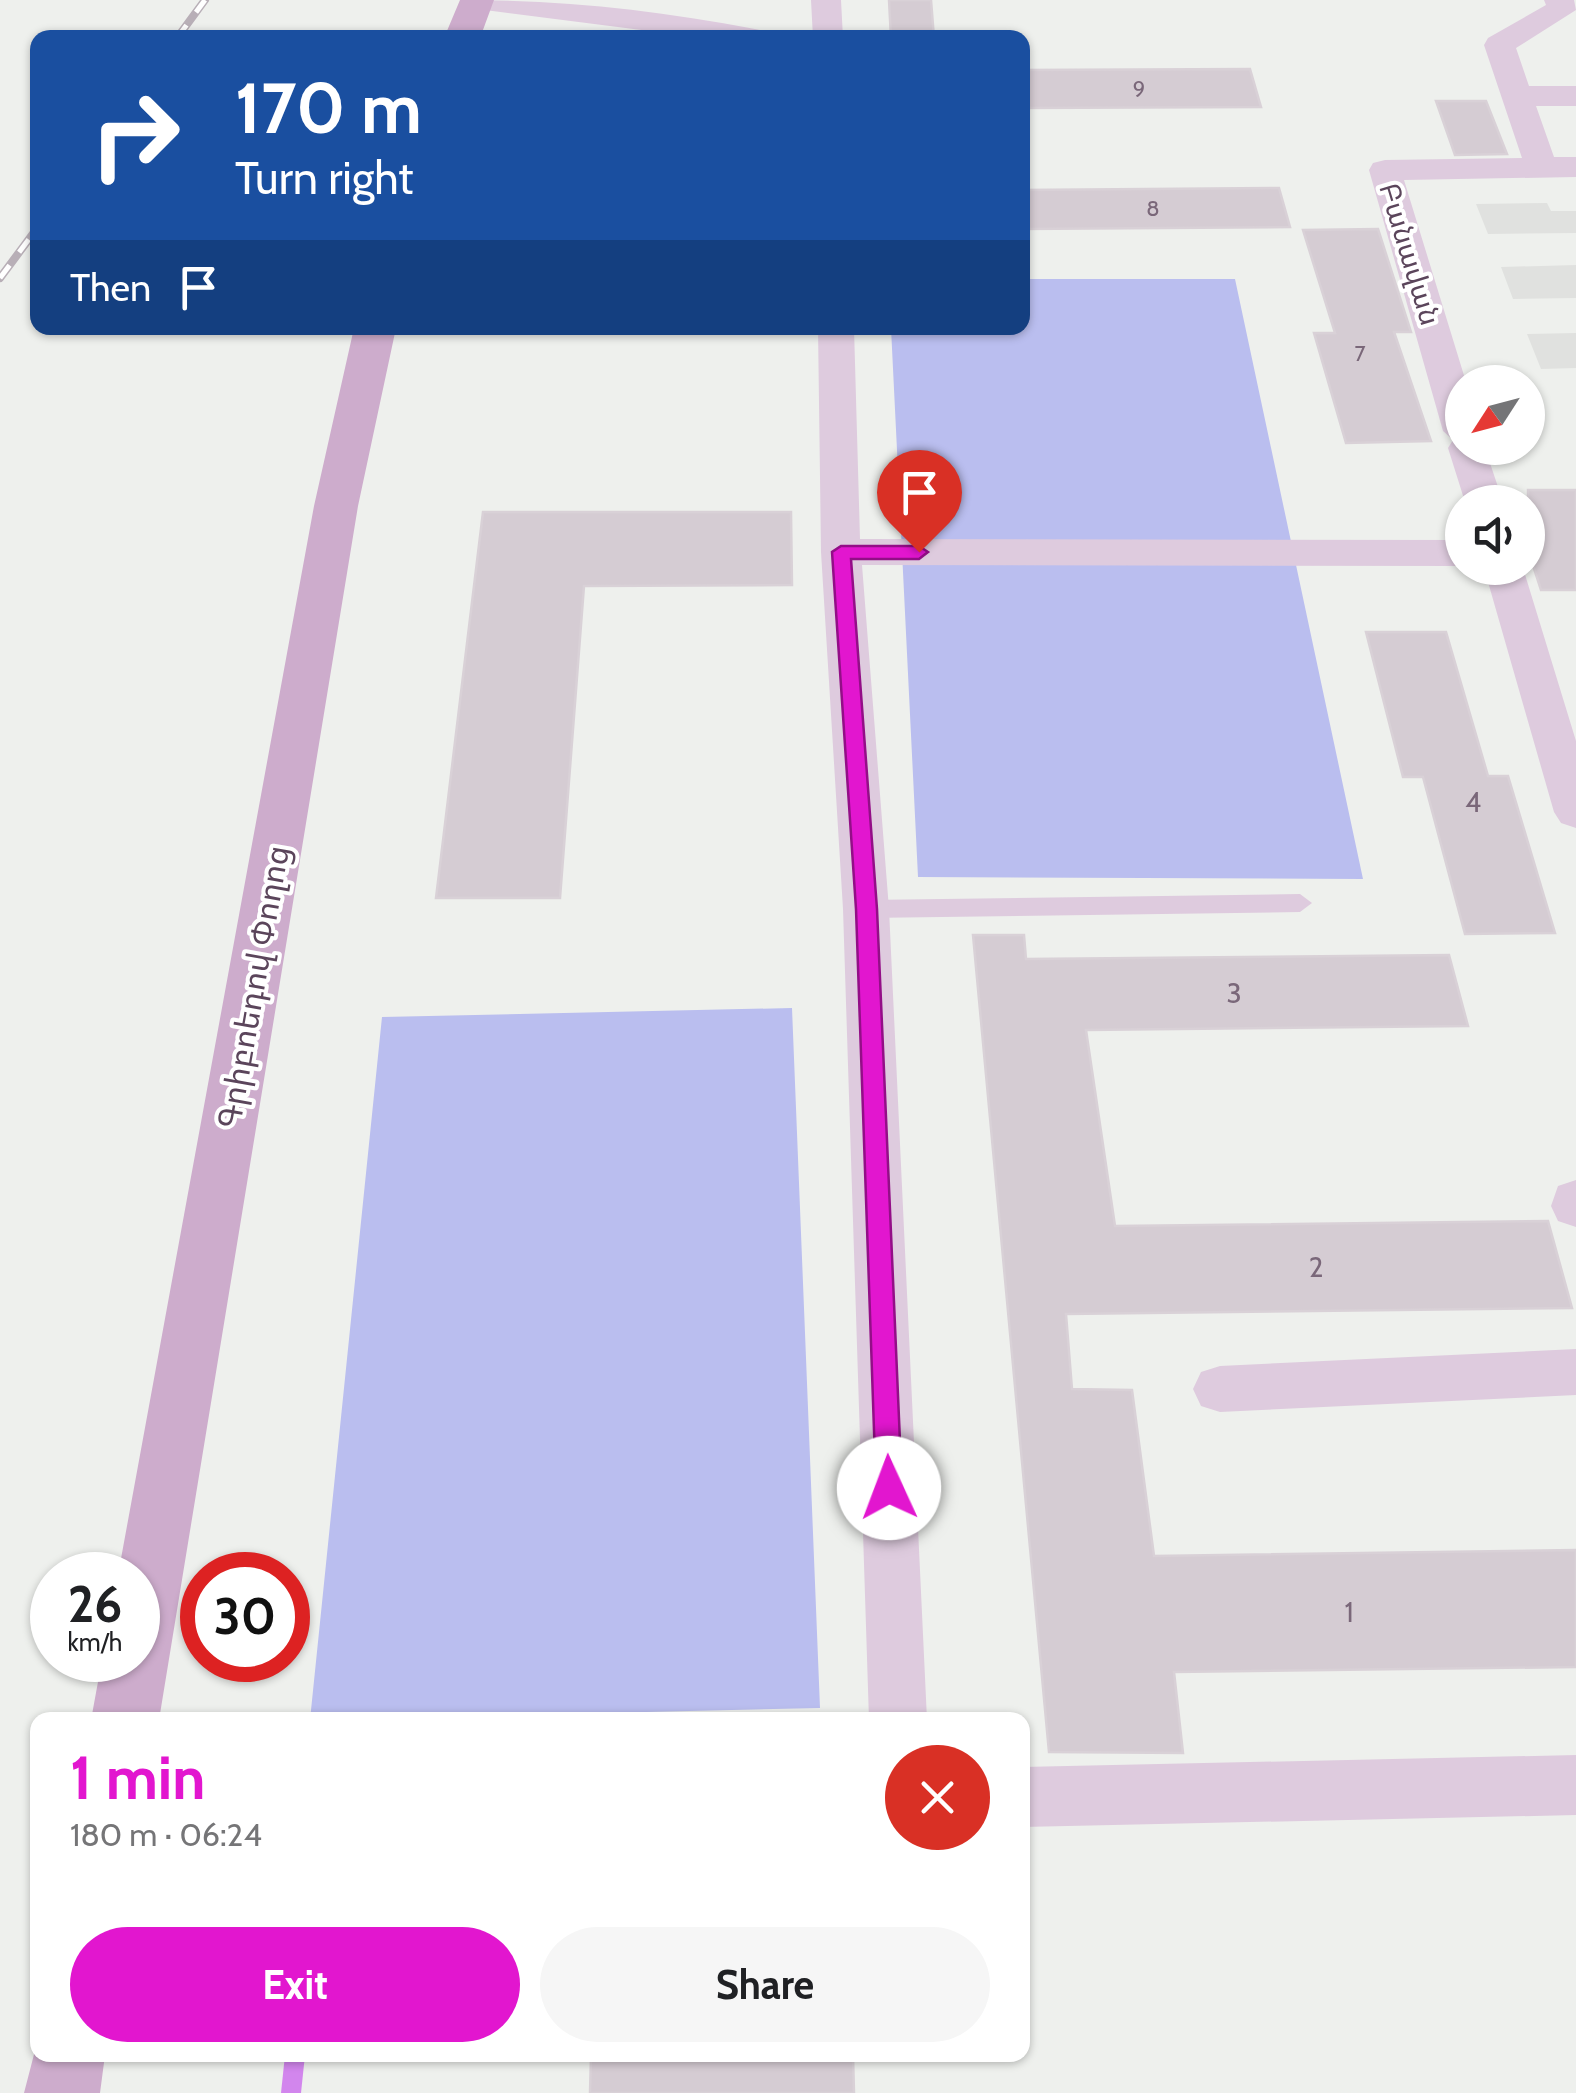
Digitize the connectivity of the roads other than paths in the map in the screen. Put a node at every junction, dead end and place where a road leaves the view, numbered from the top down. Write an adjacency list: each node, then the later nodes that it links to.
1 (477, 0): 4 (main road); 5 (street)
2 (826, 0): 6 (street)
3 (1559, 0): 7 (street)
4 (465, 30)
5 (713, 30)
6 (828, 30)
7 (1518, 96): 8 (street); 10 (street)
8 (1576, 96)
9 (1576, 167): 10 (street)
10 (1541, 168): 13 (street, Բանավան)
11 (373, 335): 22 (main road, Գրիբոեդով Փողոց)
12 (836, 335): 14 (street)
13 (1445, 374)
14 (841, 552): 15 (street); 19 (street)
15 (1445, 553)
16 (1508, 585): 17 (street)
17 (1576, 812)
18 (1300, 903): 19 (lane)
19 (866, 909): 25 (street)
20 (1576, 1372): 21 (street)
21 (1220, 1389)
22 (154, 1552)
23 (131, 1682): 24 (main road)
24 (126, 1712)
25 (898, 1712)
26 (1576, 1785): 27 (street)
27 (1030, 1797)
28 (67, 2062): 29 (main road)
29 (62, 2093)

